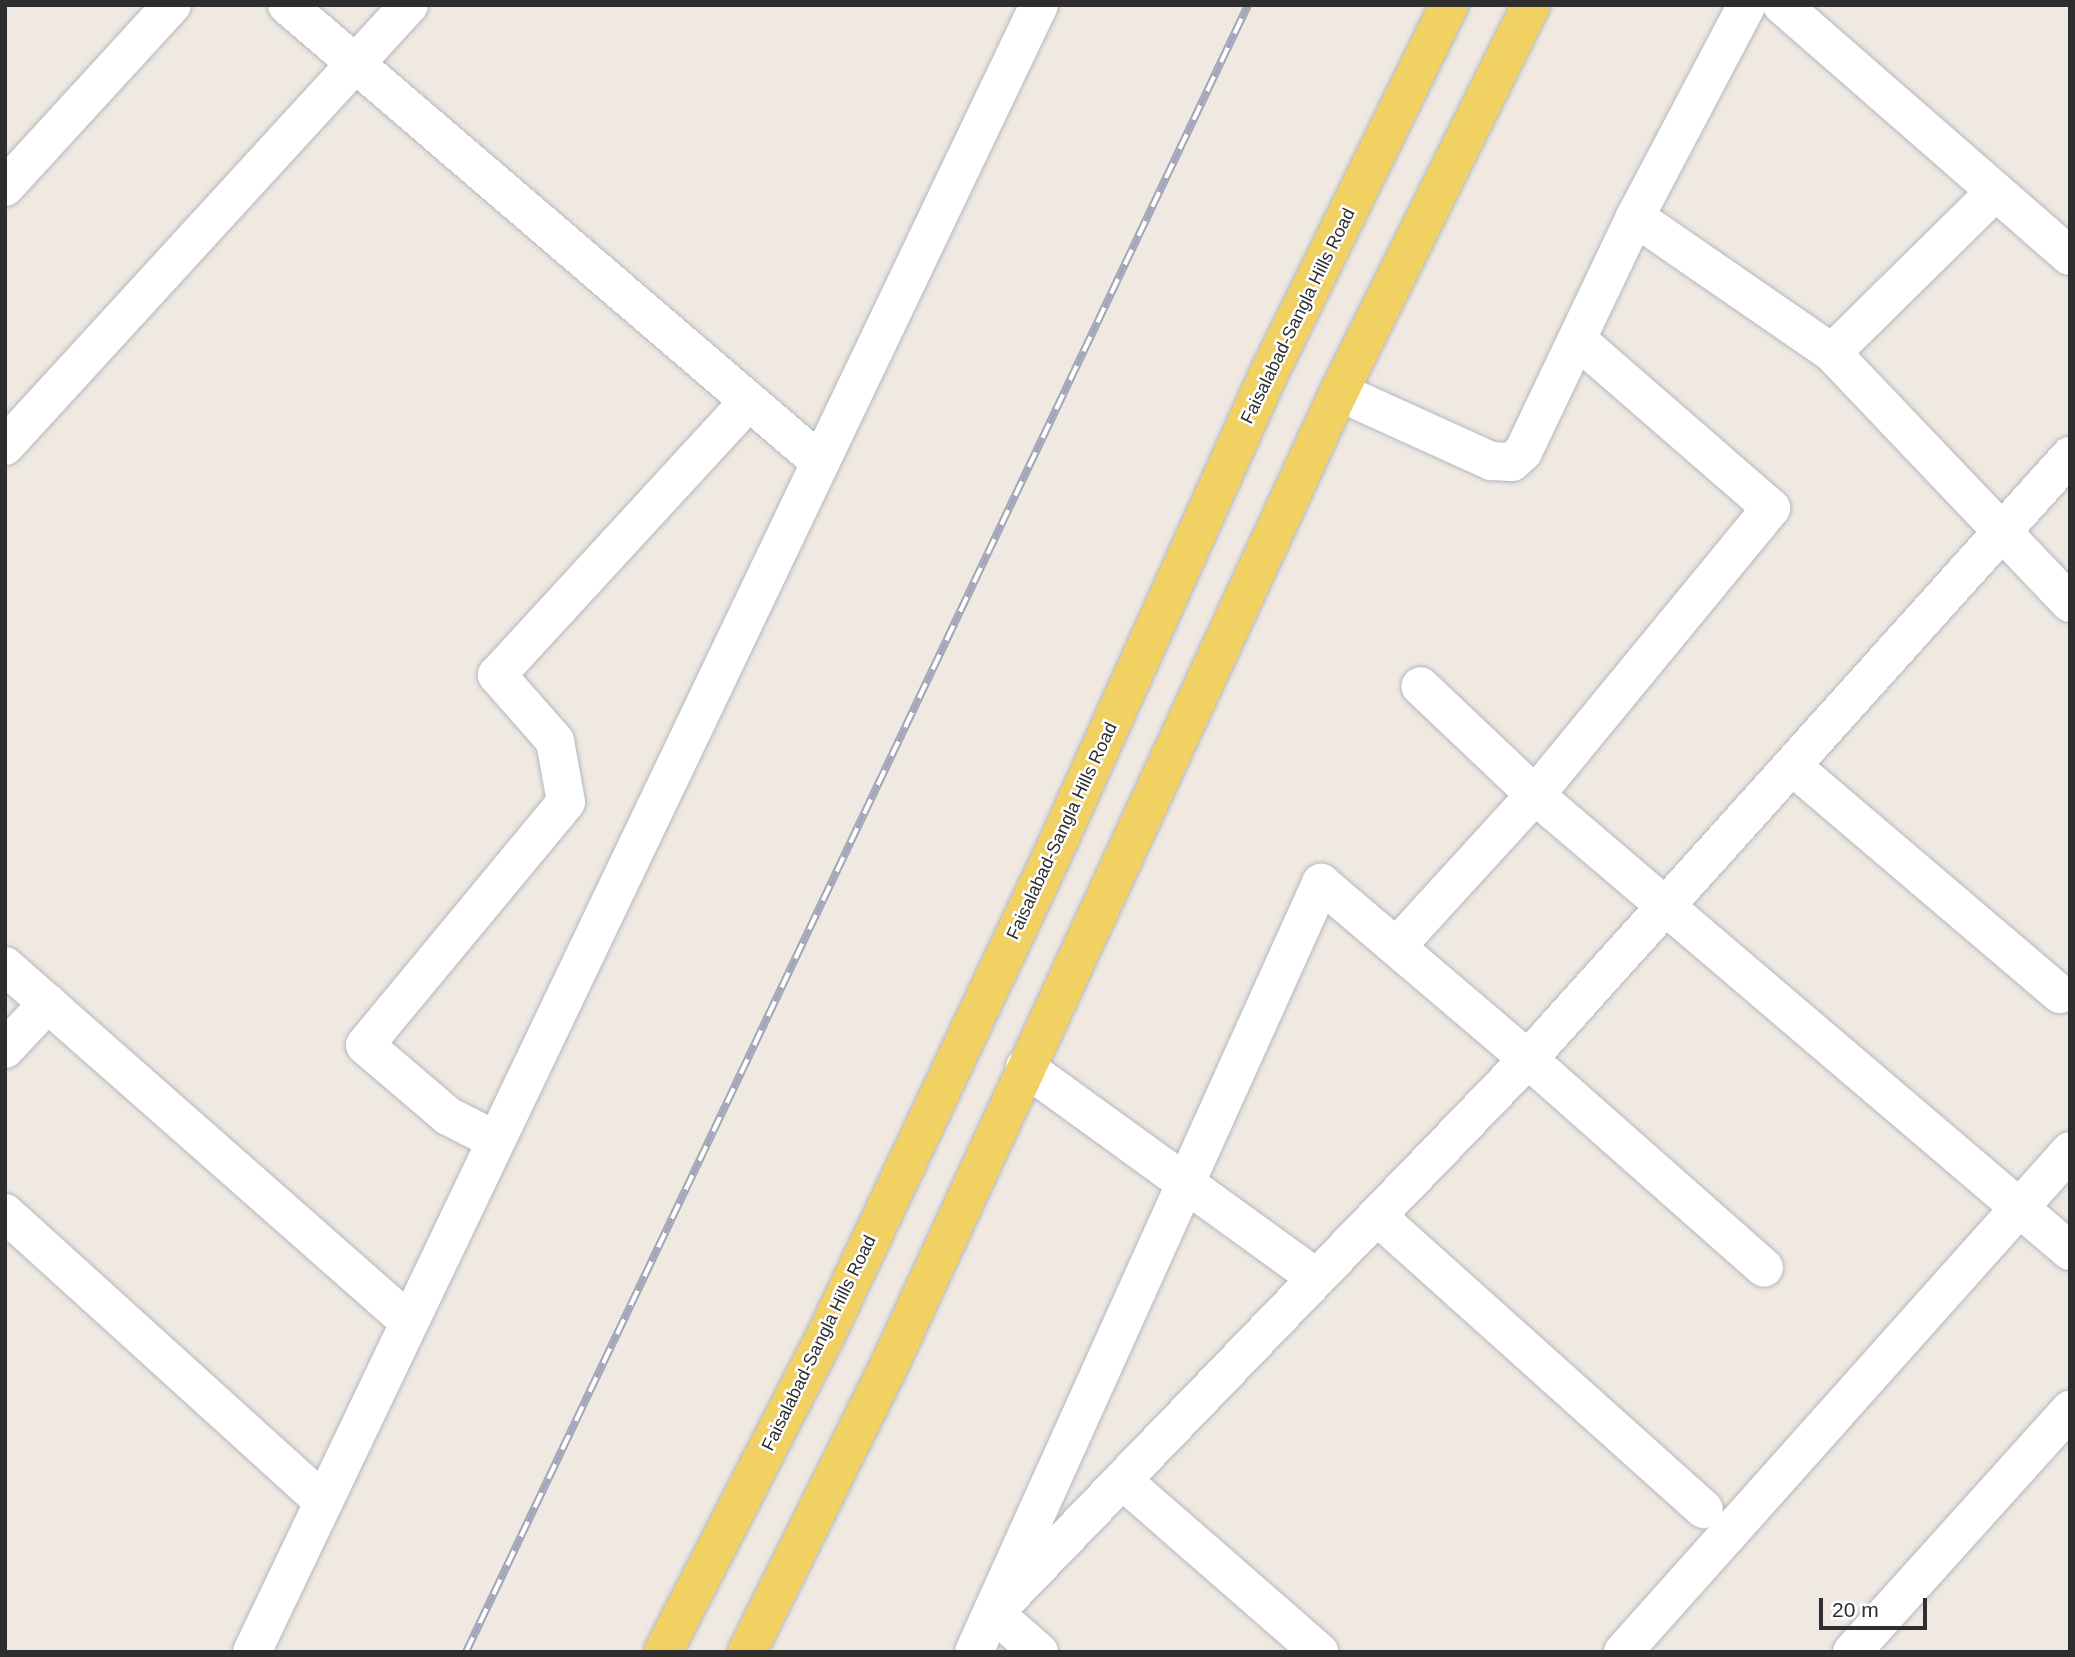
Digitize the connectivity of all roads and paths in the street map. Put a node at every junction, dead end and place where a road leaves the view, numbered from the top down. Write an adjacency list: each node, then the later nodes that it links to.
1 (172, 5): 10 (street)
2 (287, 5): 9 (street)
3 (409, 5): 9 (street)
4 (1039, 5): 20 (street)
5 (1449, 5): 50 (main road, Faisalabad-Sangla Hills Road)
6 (1531, 5): 16 (main road)
7 (1747, 5): 12 (street)
8 (1782, 5): 11 (street)
9 (355, 64): 17 (street); 18 (street)
10 (5, 187)
11 (1995, 192): 13 (street); 15 (street)
12 (1635, 218): 14 (street); 15 (street)
13 (2070, 256)
14 (1580, 342): 16 (street); 25 (street)
15 (1832, 353): 21 (street)
16 (1339, 392): 33 (main road)
17 (749, 401): 20 (street); 34 (street)
18 (5, 446)
19 (2070, 456): 21 (street)
20 (821, 462): 34 (street)
21 (2004, 531): 22 (street); 24 (street)
22 (2070, 603)
23 (1420, 686): 25 (street)
24 (1792, 766): 26 (street); 29 (street)
25 (1535, 795): 26 (street); 27 (street)
26 (1668, 904): 32 (street); 37 (street)
27 (1396, 947): 32 (street); 36 (street)
28 (5, 966): 30 (street)
29 (2060, 994)
30 (48, 1003): 31 (street); 43 (street)
31 (5, 1049)
32 (1528, 1059): 39 (street); 41 (street)
33 (1026, 1067): 36 (street); 51 (main road)
34 (494, 1139): 43 (street)
35 (2070, 1152): 37 (street)
36 (1187, 1184): 42 (street); 48 (street)
37 (2019, 1208): 40 (street); 55 (street)
38 (5, 1213): 46 (street)
39 (1377, 1216): 42 (street); 47 (street)
40 (2070, 1251)
41 (1763, 1268)
42 (1317, 1278): 45 (street)
43 (408, 1321): 46 (street)
44 (2070, 1410): 56 (street)
45 (1122, 1480): 48 (street); 54 (street)
46 (324, 1502): 49 (street)
47 (1704, 1509)
48 (994, 1613): 52 (street); 53 (street)
49 (252, 1652)
50 (663, 1652)
51 (747, 1652)
52 (974, 1652)
53 (1039, 1652)
54 (1320, 1652)
55 (1623, 1652)
56 (1852, 1652)

